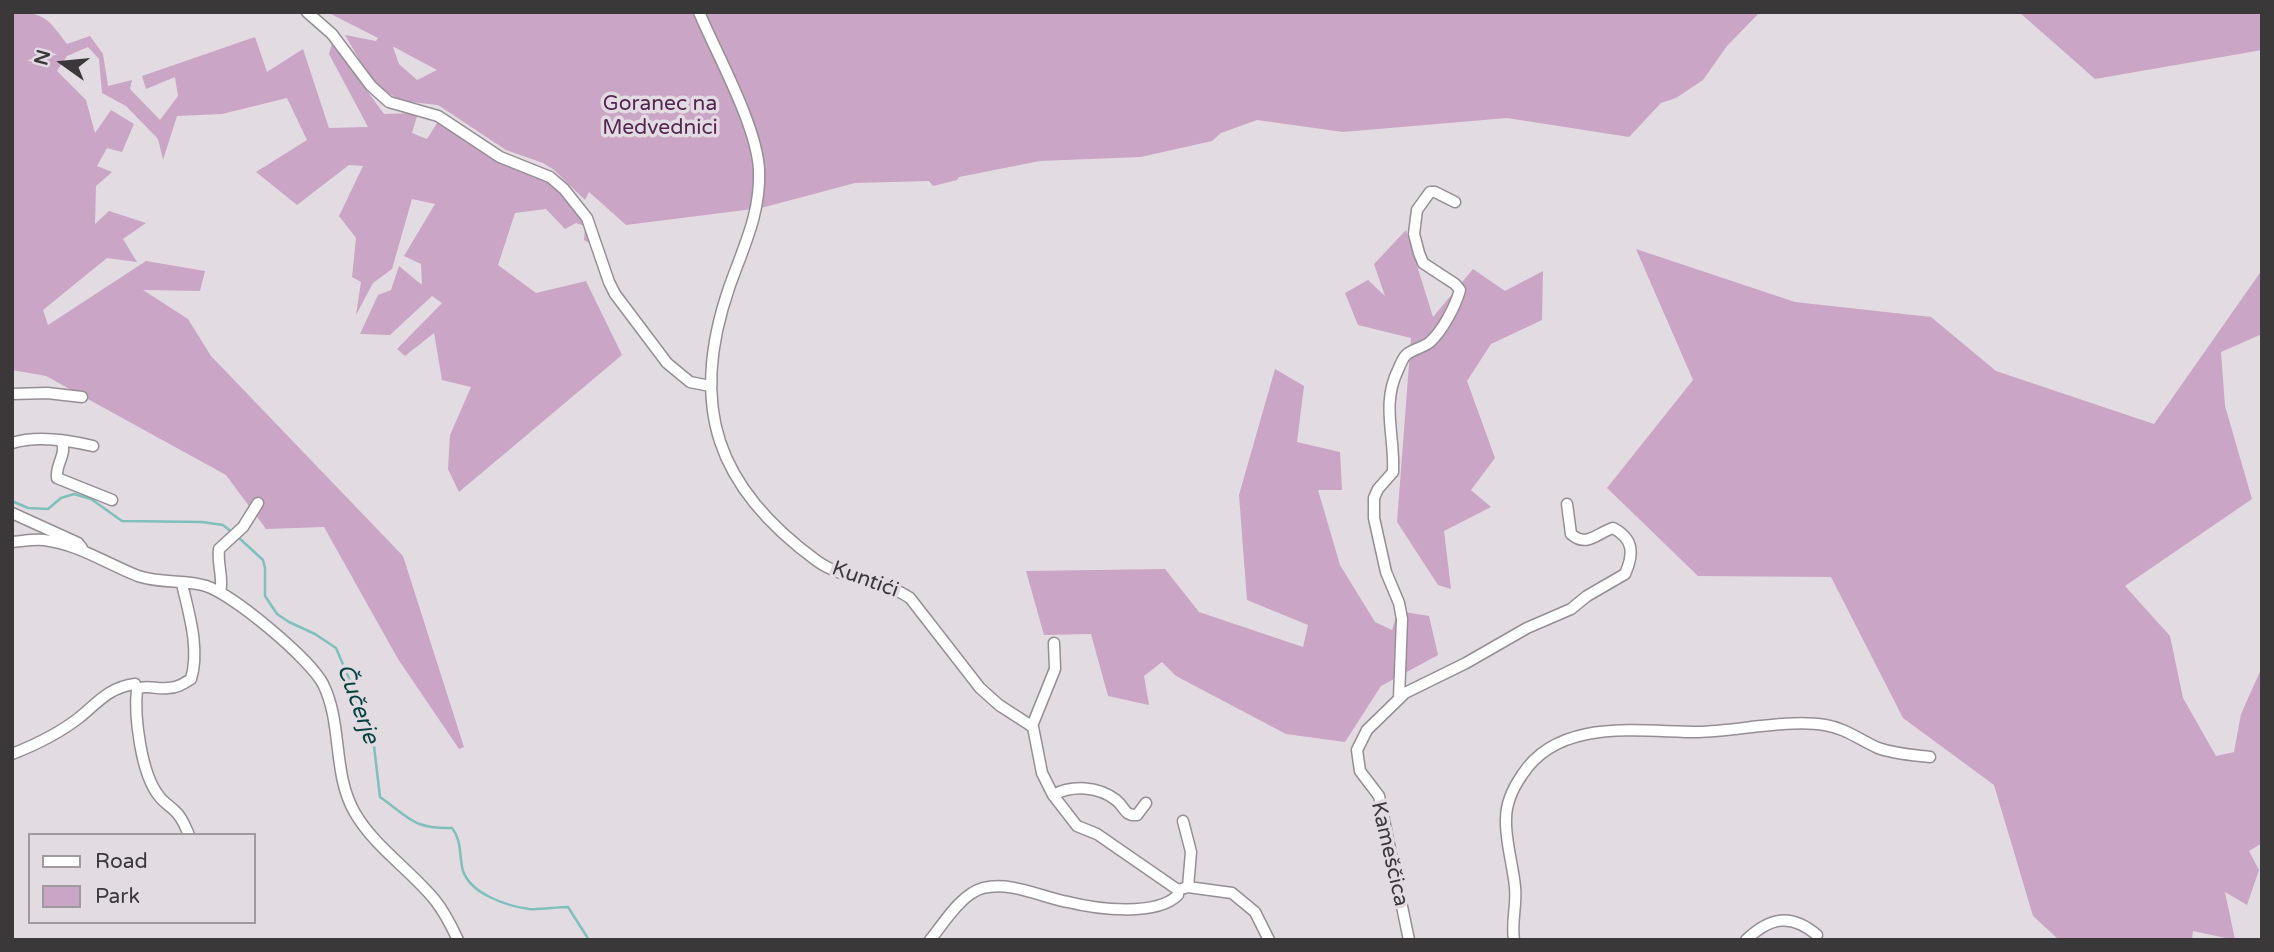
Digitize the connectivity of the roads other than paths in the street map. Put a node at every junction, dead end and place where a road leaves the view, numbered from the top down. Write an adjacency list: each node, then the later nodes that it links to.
1 (307, 12): 4 (street)
2 (699, 12): 4 (street, Kuntići)
3 (1455, 202): 20 (street)
4 (710, 386): 21 (street, Kuntići)
5 (12, 394): 6 (street)
6 (82, 397)
7 (61, 440): 8 (street); 9 (street); 10 (street)
8 (12, 443)
9 (93, 446)
10 (112, 500)
11 (258, 503): 17 (street)
12 (1566, 504): 20 (street, Kameščica)
13 (12, 513): 15 (street)
14 (12, 542): 15 (street)
15 (85, 552): 16 (street)
16 (182, 584): 17 (street); 19 (street)
17 (220, 592): 30 (street)
18 (1054, 643): 21 (street)
19 (137, 689): 22 (street); 27 (street)
20 (1399, 698): 33 (street, Kameščica)
21 (1032, 726): 24 (street)
22 (12, 754)
23 (1930, 757): 34 (street)
24 (1053, 795): 25 (street); 28 (street)
25 (1146, 803)
26 (1183, 821): 28 (street)
27 (188, 833)
28 (1183, 889): 31 (street); 32 (street)
29 (1817, 935): 35 (street)
30 (458, 940)
31 (930, 940)
32 (1269, 940)
33 (1409, 940)
34 (1514, 940)
35 (1746, 940)

